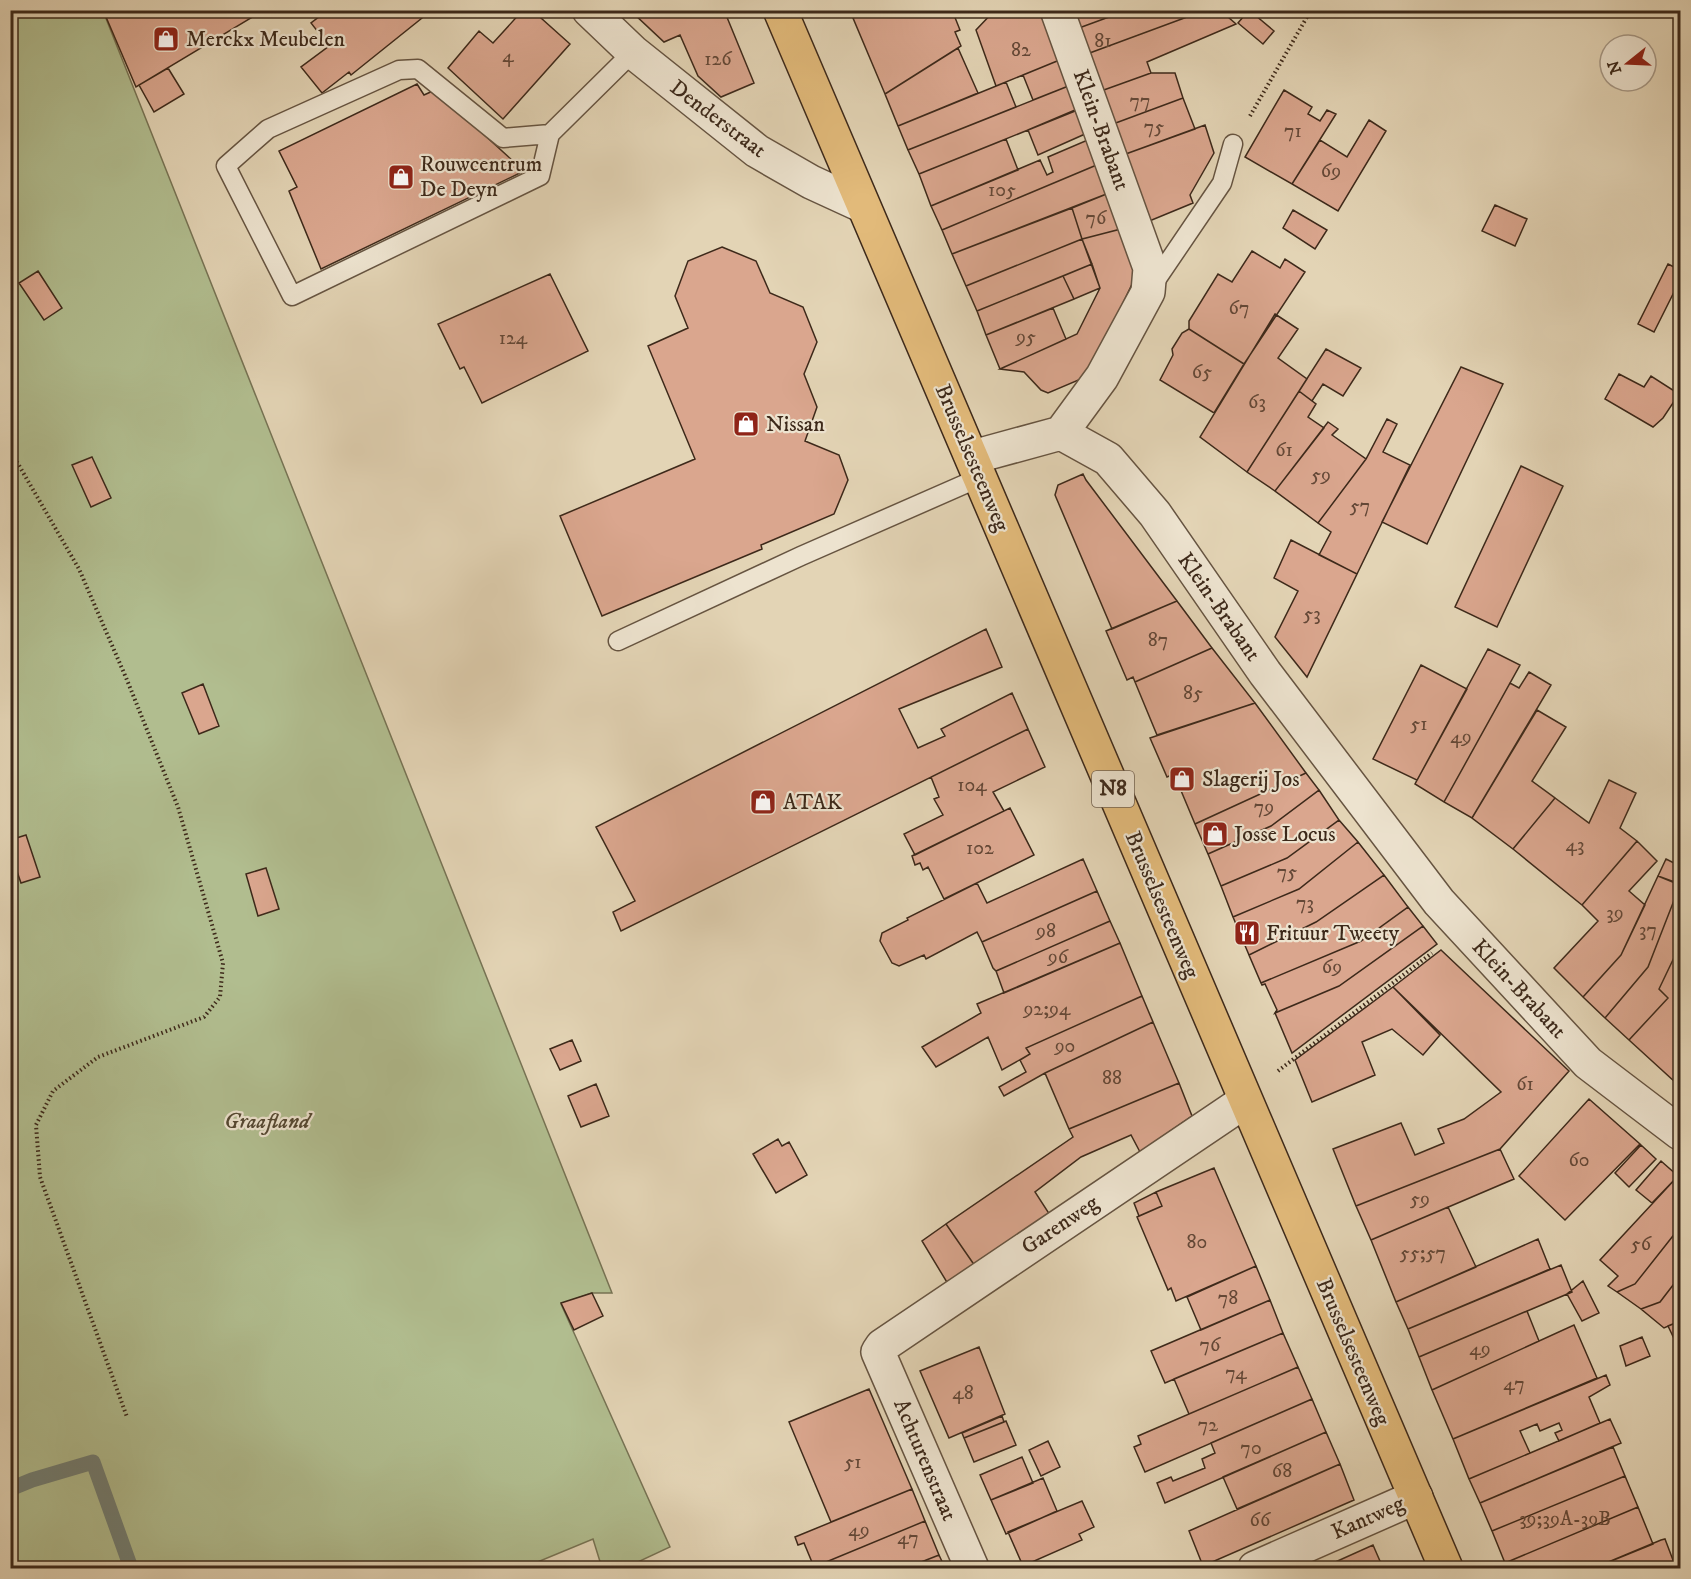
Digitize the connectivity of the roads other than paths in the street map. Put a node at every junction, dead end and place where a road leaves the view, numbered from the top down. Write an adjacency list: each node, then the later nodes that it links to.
1 (589, 10): 4 (street, Denderstraat)
2 (780, 10): 7 (main road, Brusselsesteenweg / N8)
3 (1057, 10): 8 (street, Klein-Brabant)
4 (633, 51): 5 (lane); 7 (street, Denderstraat)
5 (550, 134): 5 (lane)
6 (1233, 144): 8 (lane)
7 (861, 205): 10 (main road, Brusselsesteenweg / N8)
8 (1148, 292): 9 (street, Klein-Brabant)
9 (1061, 433): 10 (street); 13 (street, Klein-Brabant)
10 (977, 467): 11 (lane); 12 (main road, Brusselsesteenweg / N8)
11 (618, 641)
12 (1245, 1101): 14 (street, Garenweg); 15 (main road, Brusselsesteenweg / N8)
13 (1680, 1132)
14 (878, 1352): 16 (street, Achturenstraat)
15 (1416, 1497): 17 (street, Kantweg); 18 (main road, Brusselsesteenweg / N8)
16 (972, 1569)
17 (1255, 1569)
18 (1446, 1569)

